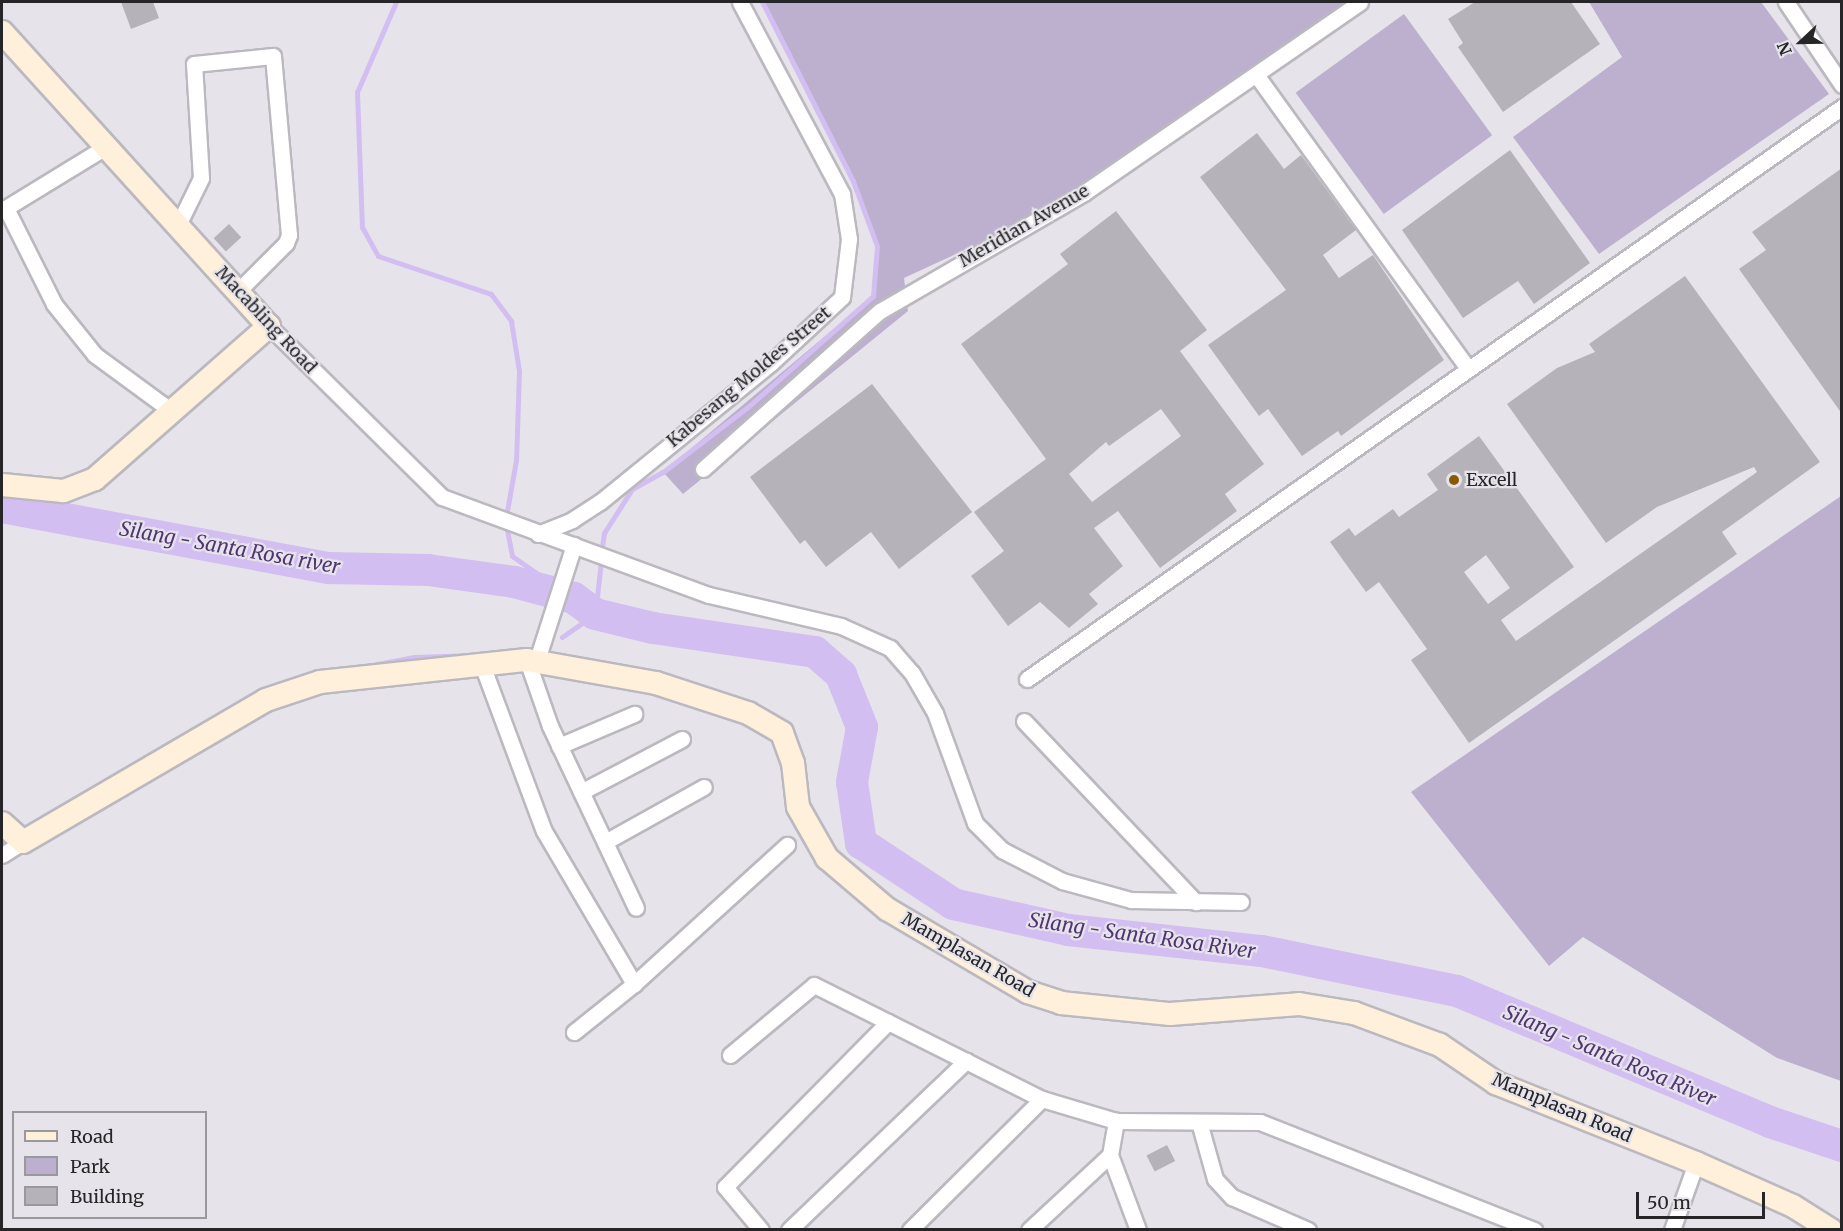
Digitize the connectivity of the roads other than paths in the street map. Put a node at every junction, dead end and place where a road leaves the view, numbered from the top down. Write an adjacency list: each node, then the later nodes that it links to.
1 (740, 2): 16 (street, Kabesang Moldes Street)
2 (1360, 2): 5 (street, Meridian Avenue)
3 (1786, 2): 6 (street)
4 (2, 32): 8 (street, Macabling Road)
5 (1257, 76): 12 (street); 14 (street, Meridian Avenue)
6 (1842, 85)
7 (1842, 107): 12 (street)
8 (107, 146): 9 (street, Macabling Road); 13 (street)
9 (179, 223): 10 (street, Macabling Road); 10 (street)
10 (238, 291): 11 (street, Macabling Road)
11 (268, 326): 13 (street); 16 (street, Macabling Road)
12 (1468, 369): 20 (street)
13 (173, 412): 15 (street)
14 (703, 469)
15 (2, 485)
16 (538, 534): 17 (street, Macabling Road)
17 (572, 552): 18 (street); 32 (street, Macabling Road)
18 (532, 660): 19 (street, Mamplasan Road); 24 (street); 44 (street, Mamplasan Road)
19 (481, 662): 28 (street, Mamplasan Road); 35 (street)
20 (1027, 678)
21 (634, 714): 24 (street)
22 (1024, 721): 32 (street)
23 (682, 739): 26 (street)
24 (559, 746): 26 (street)
25 (704, 787): 29 (street)
26 (581, 792): 29 (street)
27 (2, 823): 28 (street)
28 (23, 842): 31 (street)
29 (605, 842): 34 (street)
30 (787, 845): 35 (street)
31 (2, 855)
32 (1196, 902): 33 (street, Macabling Road)
33 (1241, 903)
34 (636, 908)
35 (634, 984): 37 (street)
36 (888, 1022): 38 (street); 39 (street); 45 (street)
37 (574, 1032)
38 (730, 1055)
39 (966, 1061): 40 (street); 46 (street)
40 (1042, 1099): 41 (street); 47 (street)
41 (1116, 1121): 42 (street); 43 (street)
42 (1199, 1122): 50 (street); 51 (street)
43 (1110, 1155): 48 (street); 49 (street)
44 (1696, 1163): 52 (street); 53 (street, Mamplasan Road)
45 (761, 1230)
46 (789, 1230)
47 (910, 1230)
48 (1029, 1230)
49 (1138, 1230)
50 (1308, 1230)
51 (1534, 1230)
52 (1672, 1230)
53 (1831, 1230)

